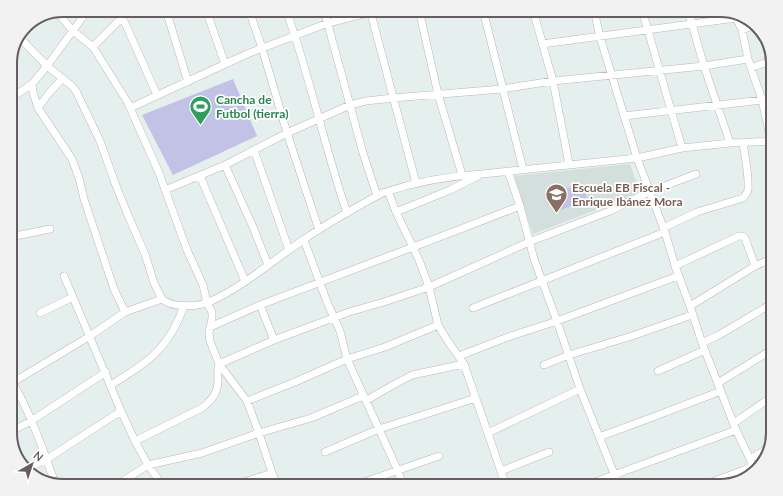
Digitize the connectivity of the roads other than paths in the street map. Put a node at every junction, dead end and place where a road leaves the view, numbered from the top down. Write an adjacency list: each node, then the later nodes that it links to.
1 (61, 17): 22 (street)
2 (82, 17): 22 (street)
3 (168, 17): 41 (street)
4 (208, 17): 33 (street)
5 (251, 17): 30 (street)
6 (289, 17): 25 (street)
7 (326, 17): 19 (street)
8 (349, 17): 19 (street)
9 (372, 17): 47 (street)
10 (421, 17): 45 (street)
11 (485, 17): 43 (street)
12 (535, 17): 28 (street)
13 (596, 17): 26 (street)
14 (644, 17): 23 (street)
15 (690, 17): 20 (street)
16 (728, 17): 20 (street)
17 (122, 18): 29 (street); 46 (street)
18 (737, 20): 24 (street)
19 (328, 23): 25 (street); 50 (street)
20 (692, 24): 23 (street); 35 (street)
21 (749, 28): 24 (street)
22 (72, 30): 29 (street); 34 (street)
23 (648, 30): 26 (street); 37 (street)
24 (742, 30): 31 (street)
25 (296, 36): 30 (street); 57 (street)
26 (600, 37): 28 (street); 38 (street)
27 (23, 41): 34 (street)
28 (542, 44): 40 (street)
29 (93, 47): 53 (street)
30 (262, 48): 33 (street); 58 (street)
31 (748, 59): 35 (street); 36 (street)
32 (766, 63): 36 (street)
33 (225, 64): 41 (street)
34 (47, 66): 39 (street); 42 (street)
35 (704, 66): 37 (street); 51 (street)
36 (751, 68): 49 (street)
37 (660, 70): 38 (street); 54 (street)
38 (612, 75): 40 (street); 55 (street)
39 (62, 79): 52 (street); 100 (street)
40 (552, 81): 43 (street); 65 (street)
41 (188, 82): 46 (street)
42 (32, 84): 44 (street); 52 (street)
43 (502, 89): 45 (street); 67 (street)
44 (17, 94)
45 (438, 94): 47 (street); 71 (street)
46 (157, 95): 53 (street)
47 (393, 98): 50 (street); 73 (street)
48 (766, 99): 49 (street)
49 (762, 100): 51 (street); 56 (street)
50 (350, 105): 57 (street); 77 (street)
51 (718, 105): 54 (street); 61 (street)
52 (38, 108): 107 (street)
53 (130, 108): 74 (street)
54 (672, 110): 55 (street); 62 (street)
55 (624, 116): 64 (street)
56 (766, 116)
57 (318, 118): 58 (street); 80 (street)
58 (287, 133): 63 (street); 82 (street)
59 (766, 141): 60 (street)
60 (743, 142): 61 (street); 83 (street)
61 (730, 143): 62 (street)
62 (682, 148): 64 (street)
63 (254, 150): 66 (street); 88 (street)
64 (637, 158): 65 (street); 76 (street)
65 (569, 164): 67 (street)
66 (225, 165): 72 (street); 90 (street)
67 (523, 169): 68 (street)
68 (508, 170): 69 (street); 78 (street)
69 (482, 174): 71 (street); 79 (street)
70 (696, 174): 76 (street)
71 (462, 175): 73 (street)
72 (200, 176): 74 (street); 95 (street)
73 (416, 183): 75 (street)
74 (165, 190): 101 (street)
75 (388, 191): 77 (street); 79 (street)
76 (649, 192): 83 (street); 86 (street)
77 (377, 196): 80 (street)
78 (520, 206): 86 (street); 87 (street)
79 (396, 212): 87 (street)
80 (347, 213): 82 (street)
81 (50, 229): 84 (street)
82 (319, 230): 85 (street)
83 (664, 230): 91 (street); 96 (street)
84 (17, 236)
85 (304, 240): 88 (street); 97 (street)
86 (529, 242): 96 (street); 98 (street)
87 (413, 247): 97 (street); 98 (street)
88 (289, 250): 90 (street)
89 (766, 261): 92 (street)
90 (268, 265): 95 (street)
91 (675, 266): 92 (street); 94 (street)
92 (755, 266): 104 (street)
93 (64, 276): 99 (street)
94 (678, 276): 104 (street); 111 (street)
95 (245, 281): 101 (street)
96 (541, 281): 106 (street); 111 (street)
97 (319, 283): 102 (street); 110 (street)
98 (429, 287): 110 (street); 112 (street)
99 (73, 297): 108 (street); 114 (street)
100 (162, 299): 103 (street); 107 (street)
101 (207, 303): 103 (street); 113 (street)
102 (260, 305): 113 (street); 115 (street)
103 (184, 306): 128 (street)
104 (690, 306): 109 (street)
105 (766, 307): 116 (street)
106 (473, 308)
107 (125, 312): 114 (street)
108 (40, 313)
109 (692, 315): 116 (street); 118 (street)
110 (333, 318): 115 (street); 120 (street)
111 (557, 321): 118 (street); 119 (street)
112 (438, 324): 119 (street); 120 (street)
113 (210, 327): 121 (street)
114 (90, 336): 125 (street); 126 (street)
115 (274, 340): 121 (street)
116 (703, 347): 124 (street); 127 (street)
117 (766, 352): 127 (street)
118 (569, 355): 123 (street); 129 (street)
119 (459, 356): 122 (street)
120 (347, 359): 132 (street); 134 (street)
121 (219, 364): 134 (street); 144 (street)
122 (464, 364): 132 (street); 133 (street)
123 (544, 365)
124 (658, 371)
125 (106, 372): 128 (street); 137 (street)
126 (17, 379)
127 (718, 383): 130 (street)
128 (111, 385): 136 (street)
129 (580, 389): 142 (street); 143 (street)
130 (721, 391): 138 (street); 143 (street)
131 (17, 394): 137 (street)
132 (365, 398): 140 (street); 141 (street)
133 (476, 398): 140 (street); 142 (street)
134 (247, 401): 141 (street)
135 (766, 402): 138 (street)
136 (121, 411): 144 (street); 148 (street)
137 (31, 421): 139 (street); 148 (street)
138 (735, 427): 151 (street); 155 (street)
139 (17, 428)
140 (379, 430): 145 (street); 152 (street)
141 (259, 433): 149 (street); 154 (street)
142 (488, 433): 153 (street)
143 (599, 437): 155 (street)
144 (135, 441): 149 (street)
145 (325, 452)
146 (549, 452): 153 (street)
147 (439, 456): 152 (street)
148 (47, 459): 150 (street); 156 (street)
149 (148, 465): 157 (street); 158 (street)
150 (31, 466)
151 (752, 466): 166 (street)
152 (398, 471): 161 (street); 162 (street)
153 (500, 471): 163 (street)
154 (272, 472): 159 (street); 160 (street)
155 (614, 474): 164 (street); 165 (street)
156 (53, 478)
157 (126, 479)
158 (157, 479)
159 (252, 479)
160 (275, 479)
161 (374, 479)
162 (401, 479)
163 (503, 479)
164 (602, 479)
165 (616, 479)
166 (719, 479)

